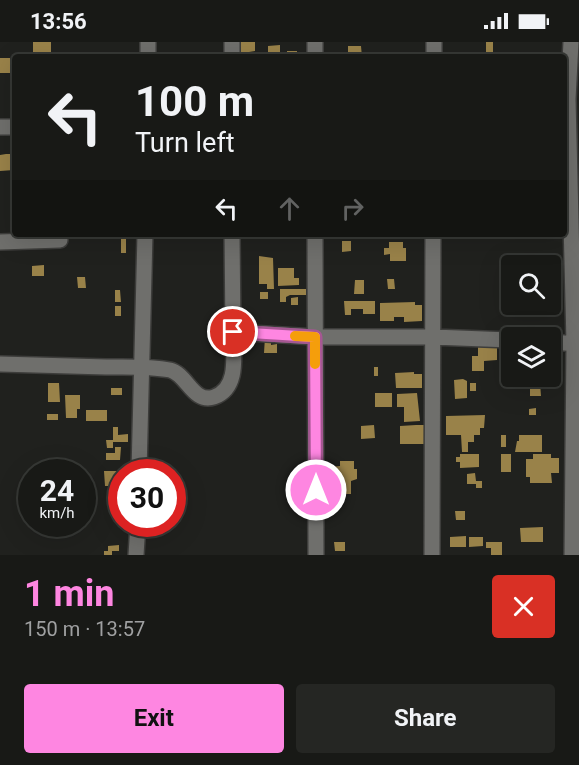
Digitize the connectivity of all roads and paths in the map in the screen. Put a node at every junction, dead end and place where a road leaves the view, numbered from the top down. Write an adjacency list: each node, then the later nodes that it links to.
1 (571, 42): 2 (street)
2 (567, 88)
3 (567, 121): 15 (street)
4 (145, 237): 17 (street)
5 (232, 237): 10 (street)
6 (315, 237): 11 (street)
7 (433, 237): 12 (street)
8 (60, 240): 9 (street)
9 (0, 242)
10 (233, 332): 11 (street); 17 (street)
11 (315, 337): 12 (street); 21 (street)
12 (433, 337): 13 (street); 22 (street)
13 (501, 340)
14 (561, 343): 15 (street)
15 (577, 344): 23 (street)
16 (0, 364): 17 (street)
17 (143, 367): 18 (street)
18 (139, 459)
19 (137, 537): 20 (street)
20 (136, 555)
21 (316, 555)
22 (432, 555)
23 (572, 555)

